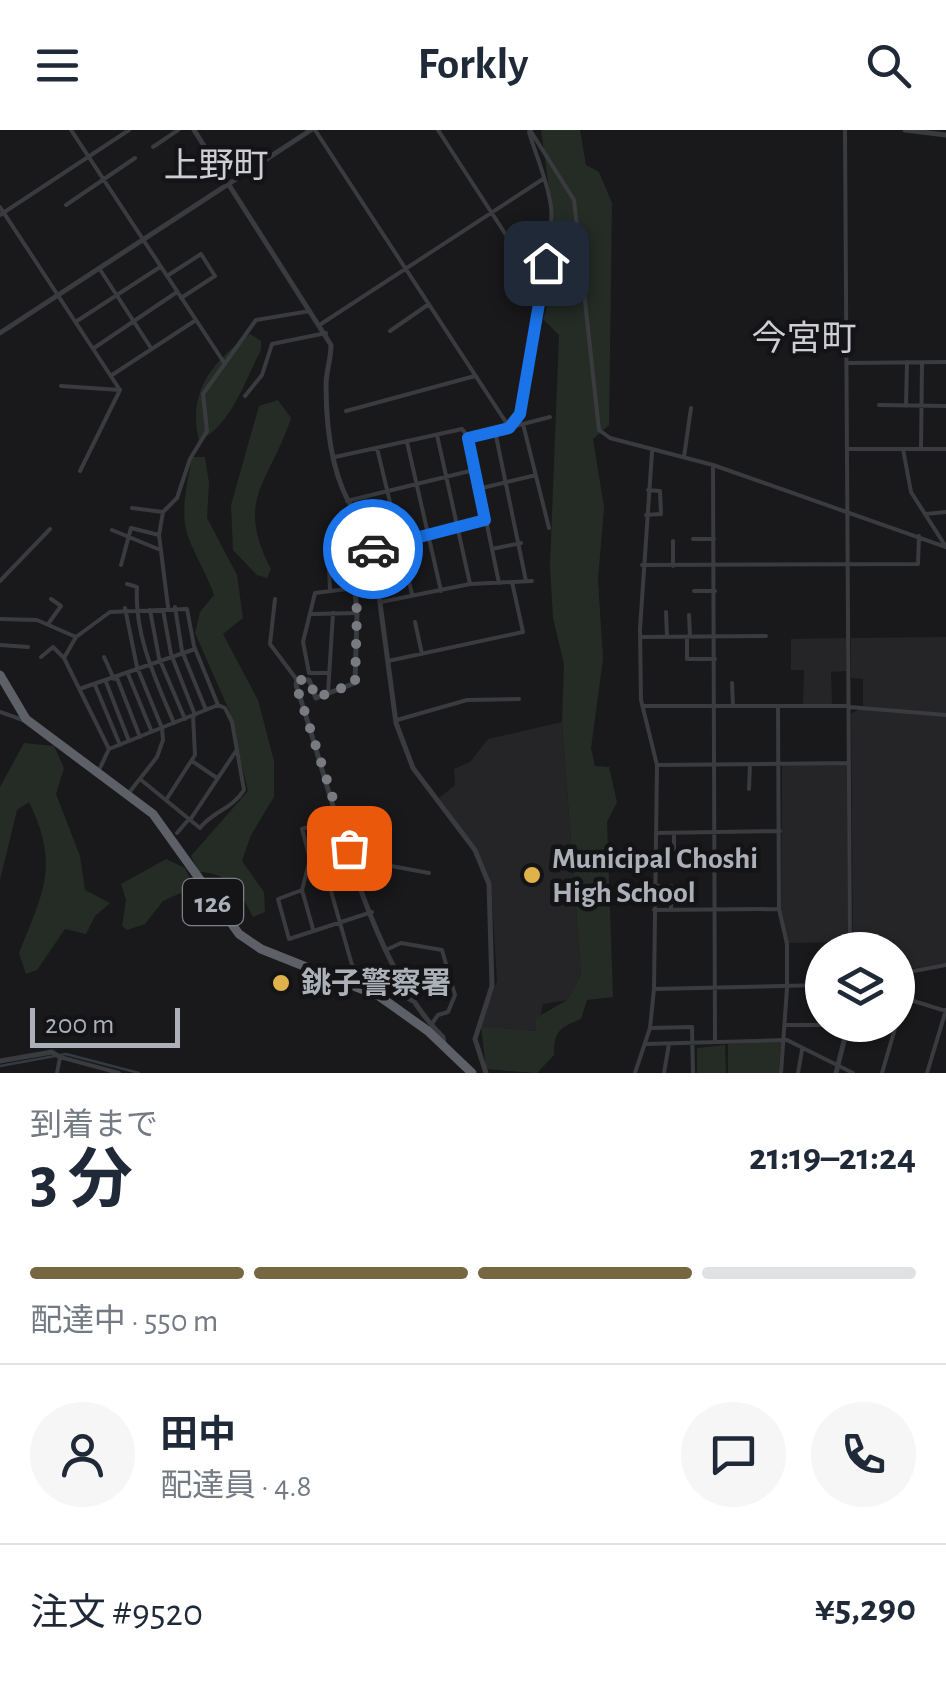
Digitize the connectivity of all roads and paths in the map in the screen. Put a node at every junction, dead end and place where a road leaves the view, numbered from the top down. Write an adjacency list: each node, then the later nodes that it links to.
1 (71, 130): 12 (street)
2 (129, 130): 12 (street)
3 (178, 130): 11 (street)
4 (194, 130): 16 (street)
5 (313, 130): 16 (street); 23 (street)
6 (438, 130): 19 (street)
7 (529, 130): 14 (street); 69 (street)
8 (844, 130): 44 (street)
9 (905, 130): 10 (street)
10 (946, 135)
11 (153, 147)
12 (88, 156): 15 (street); 18 (street)
13 (136, 158): 15 (street)
14 (543, 178): 19 (street); 25 (street)
15 (104, 180): 17 (street); 20 (street)
16 (229, 184): 20 (street); 31 (street)
17 (66, 206)
18 (1, 211): 27 (street)
19 (491, 212): 23 (street); 25 (street)
20 (142, 239): 21 (street); 22 (street)
21 (160, 267): 24 (street); 28 (street)
22 (99, 268): 27 (street); 28 (street)
23 (406, 268): 30 (street); 35 (street)
24 (167, 276): 26 (street); 29 (street)
25 (541, 288): 59 (street)
26 (177, 292): 29 (street); 33 (street)
27 (59, 295): 34 (street); 37 (street)
28 (116, 296): 33 (street); 34 (street)
29 (182, 298): 32 (street)
30 (429, 304): 36 (street); 47 (street)
31 (312, 310): 35 (street); 45 (street)
32 (196, 320): 40 (street); 45 (street)
33 (134, 321): 39 (street); 40 (street)
34 (77, 322): 39 (street)
35 (321, 324): 38 (street)
36 (390, 331)
37 (0, 333)
38 (326, 333): 50 (street); 70 (street)
39 (94, 348): 46 (street)
40 (152, 349): 46 (street)
41 (907, 362): 42 (street); 44 (street); 52 (street)
42 (922, 362): 43 (street); 53 (street)
43 (946, 362)
44 (848, 363): 65 (street)
45 (225, 364): 84 (street)
46 (112, 376): 49 (street)
47 (475, 376): 56 (street); 59 (street)
48 (61, 386): 49 (street)
49 (120, 390): 74 (street)
50 (245, 396)
51 (879, 406): 52 (street)
52 (906, 406): 53 (street)
53 (921, 406): 54 (street); 67 (street)
54 (946, 406)
55 (691, 408): 71 (street)
56 (346, 410)
57 (550, 417): 58 (street)
58 (523, 424): 59 (street); 75 (street)
59 (509, 428): 60 (street)
60 (496, 431): 62 (street); 77 (street)
61 (436, 435): 62 (street); 63 (street); 76 (street)
62 (468, 438): 73 (street)
63 (406, 442): 64 (street); 78 (street)
64 (377, 448): 70 (street); 80 (street)
65 (849, 449): 66 (street); 85 (street)
66 (903, 449): 67 (street); 87 (street)
67 (921, 449): 68 (street)
68 (946, 449)
69 (652, 452): 71 (street); 81 (street)
70 (335, 457): 82 (street)
71 (684, 457): 72 (street)
72 (713, 465): 85 (street); 97 (street)
73 (474, 470): 76 (street); 79 (street)
74 (80, 471)
75 (536, 475): 77 (street); 91 (street)
76 (444, 477): 78 (street); 90 (street)
77 (507, 482): 79 (street); 102 (street)
78 (417, 484): 80 (street); 95 (street)
79 (478, 489): 89 (street)
80 (387, 490): 82 (street); 101 (street)
81 (647, 490): 88 (street); 88 (street)
82 (346, 501): 104 (street)
83 (132, 508): 84 (street)
84 (163, 512): 94 (street)
85 (848, 512): 96 (street); 110 (street)
86 (946, 512): 87 (street)
87 (925, 514): 103 (street)
88 (646, 515): 109 (street)
89 (485, 520): 90 (street); 106 (street)
90 (456, 528): 95 (street); 117 (street)
91 (549, 528)
92 (50, 529): 113 (street)
93 (112, 530): 99 (street)
94 (159, 534): 99 (street); 105 (street)
95 (428, 535): 101 (street); 121 (street)
96 (919, 536): 103 (street); 110 (street)
97 (714, 538): 98 (street); 112 (street)
98 (693, 539)
99 (128, 540): 105 (street); 108 (street)
100 (673, 541): 111 (street)
101 (398, 542): 104 (street); 123 (street)
102 (521, 543): 106 (street); 115 (street)
103 (946, 547)
104 (374, 548): 107 (street); 126 (street)
105 (158, 549): 127 (street)
106 (492, 550): 114 (street)
107 (352, 563): 118 (street); 119 (street)
108 (121, 564)
109 (642, 565): 111 (street); 143 (street)
110 (848, 566): 112 (street); 175 (street)
111 (672, 568): 112 (street)
112 (715, 568): 120 (street)
113 (0, 581)
114 (500, 582): 115 (street); 117 (street)
115 (512, 582): 149 (street)
116 (126, 584): 129 (street)
117 (470, 584): 121 (street)
118 (355, 588): 119 (street); 131 (street)
119 (330, 590): 134 (street)
120 (715, 590): 122 (street); 140 (street)
121 (441, 591): 123 (street)
122 (694, 591)
123 (413, 596): 126 (street)
124 (52, 599): 138 (street)
125 (275, 599): 163 (street)
126 (381, 602): 155 (street)
127 (169, 607): 130 (street); 147 (street); 148 (street); 153 (street)
128 (126, 608): 129 (street); 142 (street); 158 (street)
129 (138, 608): 130 (street); 157 (street)
130 (149, 608): 156 (street)
131 (357, 612): 133 (street); 168 (street)
132 (666, 612): 144 (street)
133 (333, 613): 134 (street); 159 (street)
134 (312, 614): 159 (street)
135 (689, 614): 139 (street)
136 (0, 619): 138 (street)
137 (415, 622): 149 (street)
138 (48, 624): 142 (street)
139 (688, 636): 140 (street); 144 (street); 154 (street)
140 (715, 636): 141 (street); 154 (street)
141 (766, 636)
142 (76, 637): 151 (street)
143 (640, 637): 144 (street); 171 (street)
144 (666, 637)
145 (0, 646): 146 (street)
146 (28, 647)
147 (195, 650): 148 (street); 170 (street)
148 (184, 654): 153 (street); 176 (street)
149 (422, 654): 155 (street)
150 (41, 657): 151 (street)
151 (64, 658): 167 (street)
152 (104, 658): 162 (street)
153 (173, 658): 156 (street); 178 (street)
154 (715, 659): 172 (street)
155 (387, 661): 182 (street)
156 (161, 663): 157 (street); 181 (street)
157 (151, 666): 158 (street); 183 (street)
158 (139, 670): 160 (street); 184 (street)
159 (330, 673): 168 (street)
160 (128, 674): 162 (street); 185 (street)
161 (0, 675): 180 (highway, 126)
162 (115, 679): 164 (street); 186 (street)
163 (298, 680): 168 (street); 203 (street)
164 (106, 682): 166 (street); 187 (street)
165 (732, 683): 173 (street)
166 (94, 685): 167 (street); 188 (street)
167 (82, 688): 189 (street)
168 (328, 693)
169 (519, 699): 182 (street)
170 (218, 705): 176 (street); 190 (street)
171 (643, 706): 172 (street); 196 (street)
172 (715, 706): 173 (street); 194 (street)
173 (733, 706): 174 (street)
174 (778, 706): 175 (street); 192 (street)
175 (849, 706): 179 (street); 193 (street)
176 (206, 710): 178 (street)
177 (0, 712): 180 (street)
178 (194, 715): 181 (street); 191 (street)
179 (946, 715)
180 (26, 719): 197 (highway, 126)
181 (185, 719): 183 (street)
182 (395, 721): 255 (street)
183 (174, 723): 184 (street)
184 (162, 728): 185 (street); 199 (street)
185 (152, 732): 186 (street)
186 (140, 737): 187 (street)
187 (129, 741): 188 (street)
188 (120, 745): 189 (street)
189 (109, 749): 197 (street)
190 (236, 750): 198 (street); 204 (street)
191 (192, 762): 198 (street); 202 (street)
192 (780, 763): 193 (street); 195 (street); 205 (street)
193 (850, 763): 225 (street)
194 (715, 764): 195 (street); 196 (street); 206 (street)
195 (750, 764): 200 (street)
196 (657, 765): 208 (street)
197 (98, 772): 201 (highway, 126)
198 (217, 778): 204 (street)
199 (140, 779): 201 (street); 202 (street)
200 (749, 789)
201 (128, 794): 244 (highway, 126)
202 (166, 800): 204 (street)
203 (339, 818): 210 (street); 212 (street)
204 (189, 819): 207 (street)
205 (780, 831): 206 (street); 218 (street)
206 (716, 832): 209 (street); 221 (street)
207 (177, 833)
208 (656, 833): 209 (street); 216 (street)
209 (674, 833): 213 (street)
210 (349, 848): 211 (street); 215 (street)
211 (322, 856): 212 (street); 223 (street)
212 (310, 859): 217 (street)
213 (674, 863)
214 (429, 873): 215 (street)
215 (358, 876): 222 (street)
216 (654, 886): 219 (street); 220 (street)
217 (302, 890): 224 (street); 224 (street)
218 (779, 909): 221 (street); 230 (street)
219 (653, 910): 220 (street); 231 (street)
220 (671, 910): 221 (street)
221 (715, 910): 232 (street)
222 (372, 912): 223 (street); 226 (street)
223 (340, 922): 224 (street); 233 (street)
224 (314, 931)
225 (850, 932)
226 (388, 948): 233 (street); 236 (street)
227 (946, 966): 228 (street)
228 (915, 971)
229 (805, 986): 230 (street)
230 (787, 988): 232 (street); 237 (street)
231 (654, 989): 232 (street); 239 (street)
232 (715, 990): 241 (street)
233 (412, 1001): 236 (street)
234 (915, 1001): 235 (street)
235 (946, 1011): 263 (street)
236 (431, 1025): 244 (street)
237 (787, 1025): 238 (street); 240 (street)
238 (805, 1025)
239 (650, 1028): 245 (street); 247 (street)
240 (787, 1040): 241 (street); 248 (street); 259 (street)
241 (715, 1042): 247 (street)
242 (844, 1042): 251 (street)
243 (891, 1042): 262 (street)
244 (444, 1044): 254 (highway, 126)
245 (645, 1044): 246 (street); 256 (street)
246 (670, 1044): 247 (street); 257 (street)
247 (693, 1044): 258 (street)
248 (802, 1050): 251 (street); 260 (street)
249 (60, 1057): 250 (street); 252 (street); 253 (street)
250 (0, 1061)
251 (837, 1071): 261 (street)
252 (57, 1073)
253 (119, 1073)
254 (471, 1073)
255 (486, 1073)
256 (635, 1073)
257 (664, 1073)
258 (693, 1073)
259 (782, 1073)
260 (798, 1073)
261 (853, 1073)
262 (882, 1073)
263 (927, 1073)

